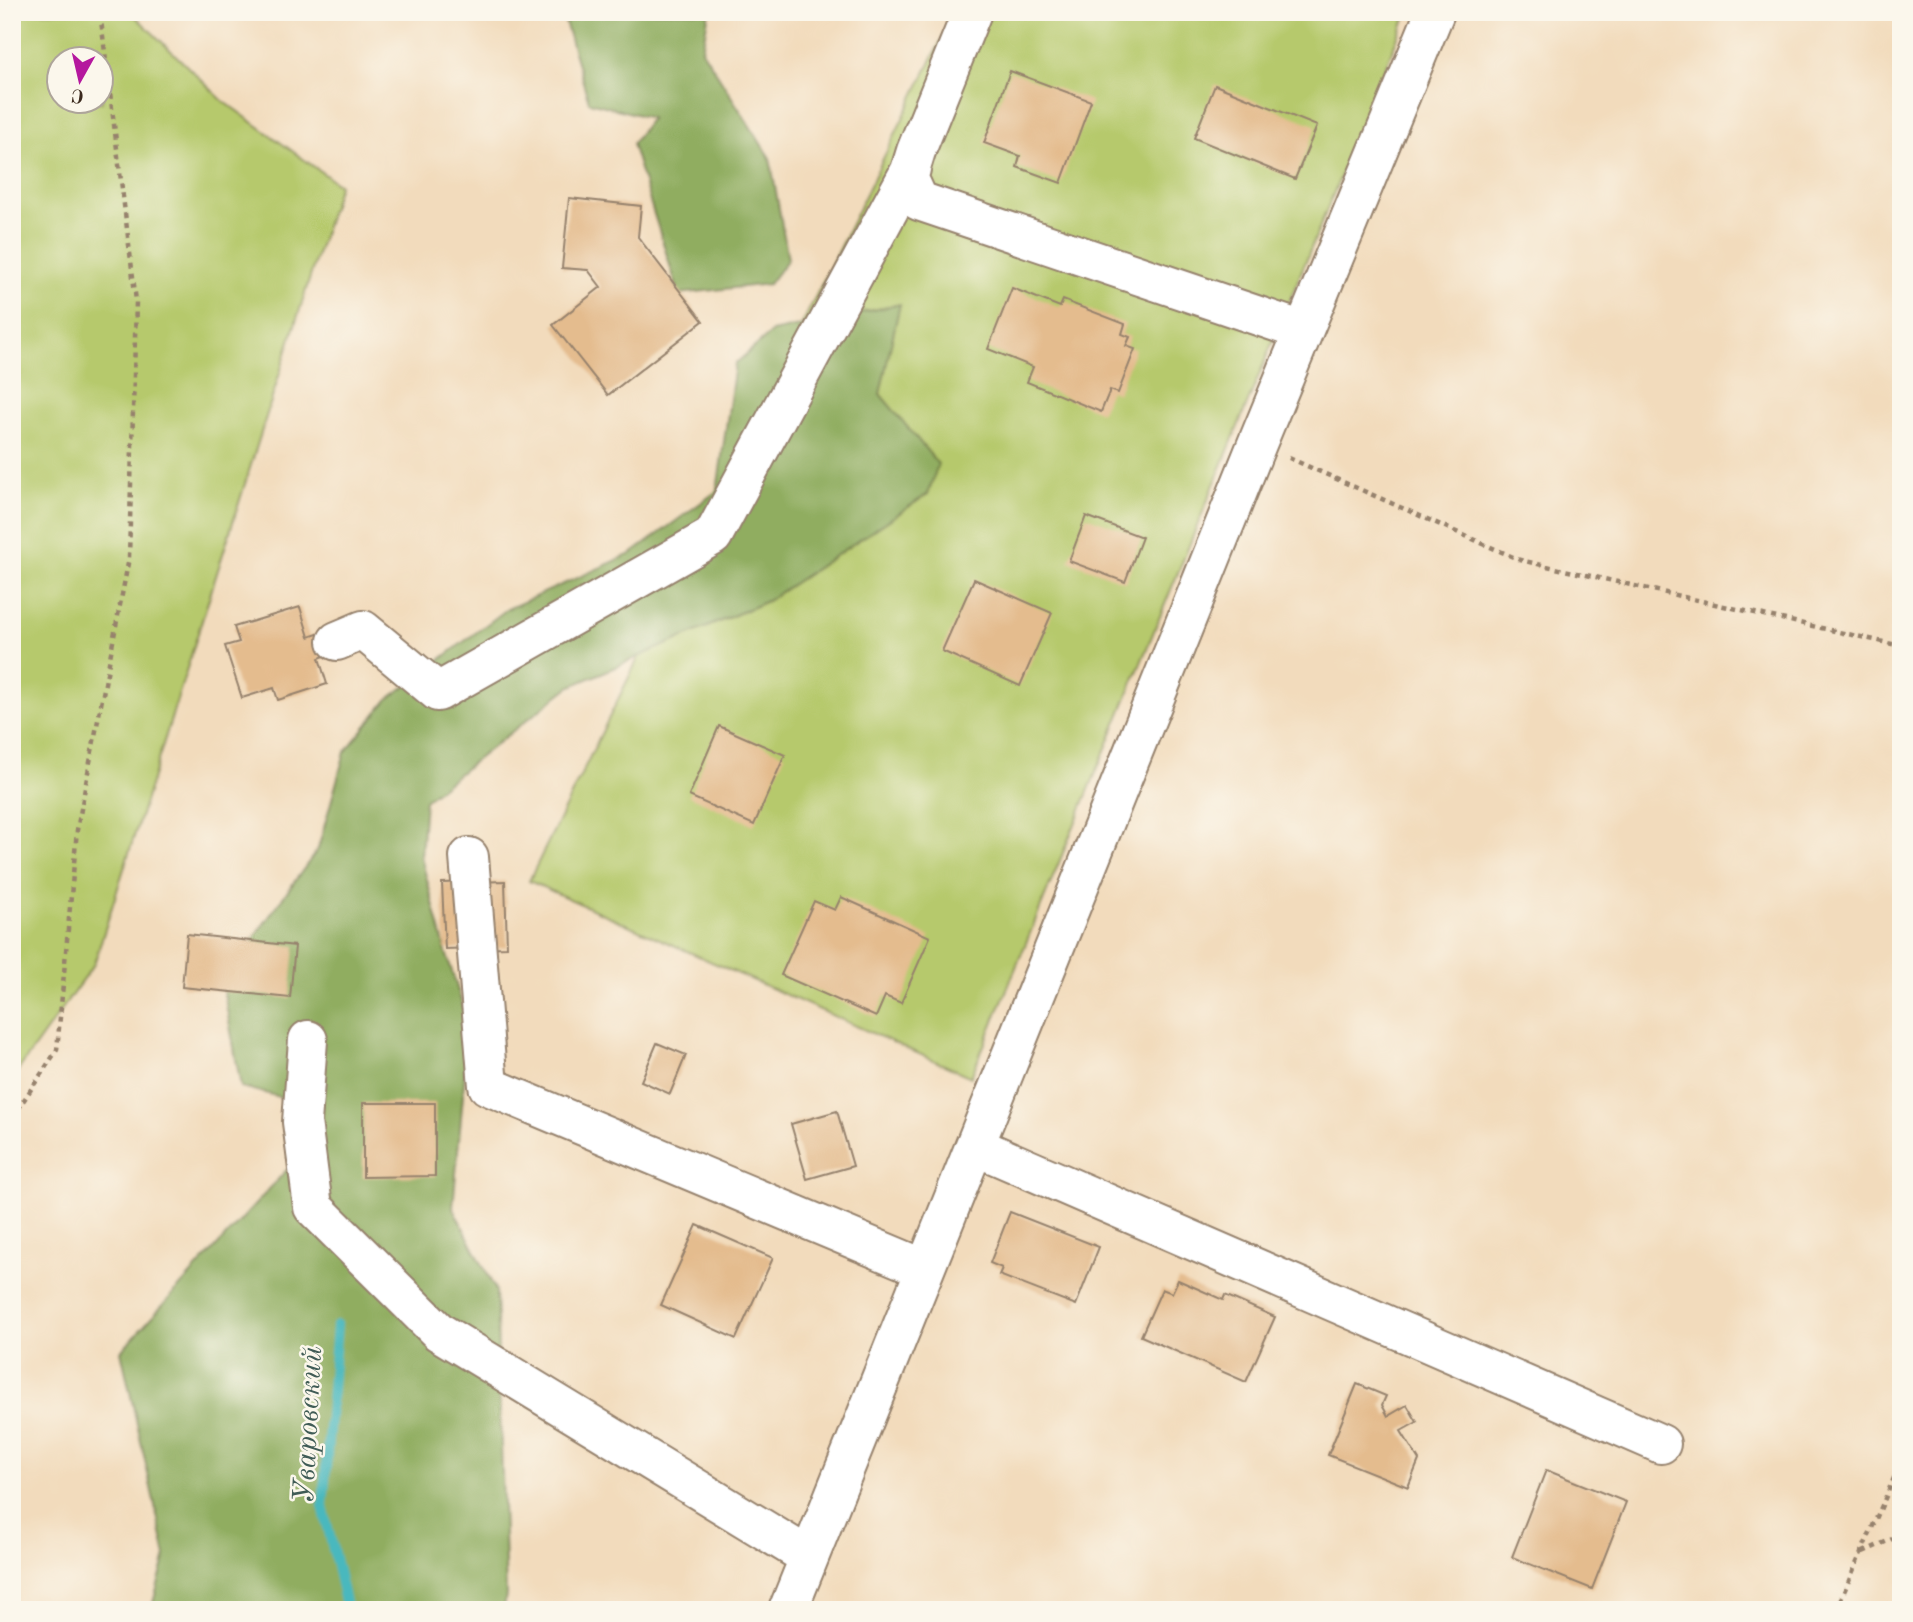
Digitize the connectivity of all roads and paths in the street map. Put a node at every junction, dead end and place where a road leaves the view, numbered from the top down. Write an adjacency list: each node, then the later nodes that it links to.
1 (100, 12): 11 (path)
2 (971, 12): 4 (street)
3 (1435, 12): 5 (street)
4 (911, 169): 5 (street); 7 (street)
5 (1303, 331): 6 (street)
6 (1257, 444): 8 (path); 12 (street)
7 (337, 641)
8 (1901, 646)
9 (469, 857): 13 (street)
10 (309, 1040): 18 (street)
11 (12, 1118)
12 (975, 1146): 13 (street); 14 (street)
13 (925, 1269): 18 (street)
14 (1661, 1444)
15 (1901, 1462): 17 (path)
16 (1901, 1535): 17 (path)
17 (1862, 1552): 20 (path)
18 (810, 1557): 19 (street)
19 (788, 1610)
20 (1836, 1610)

